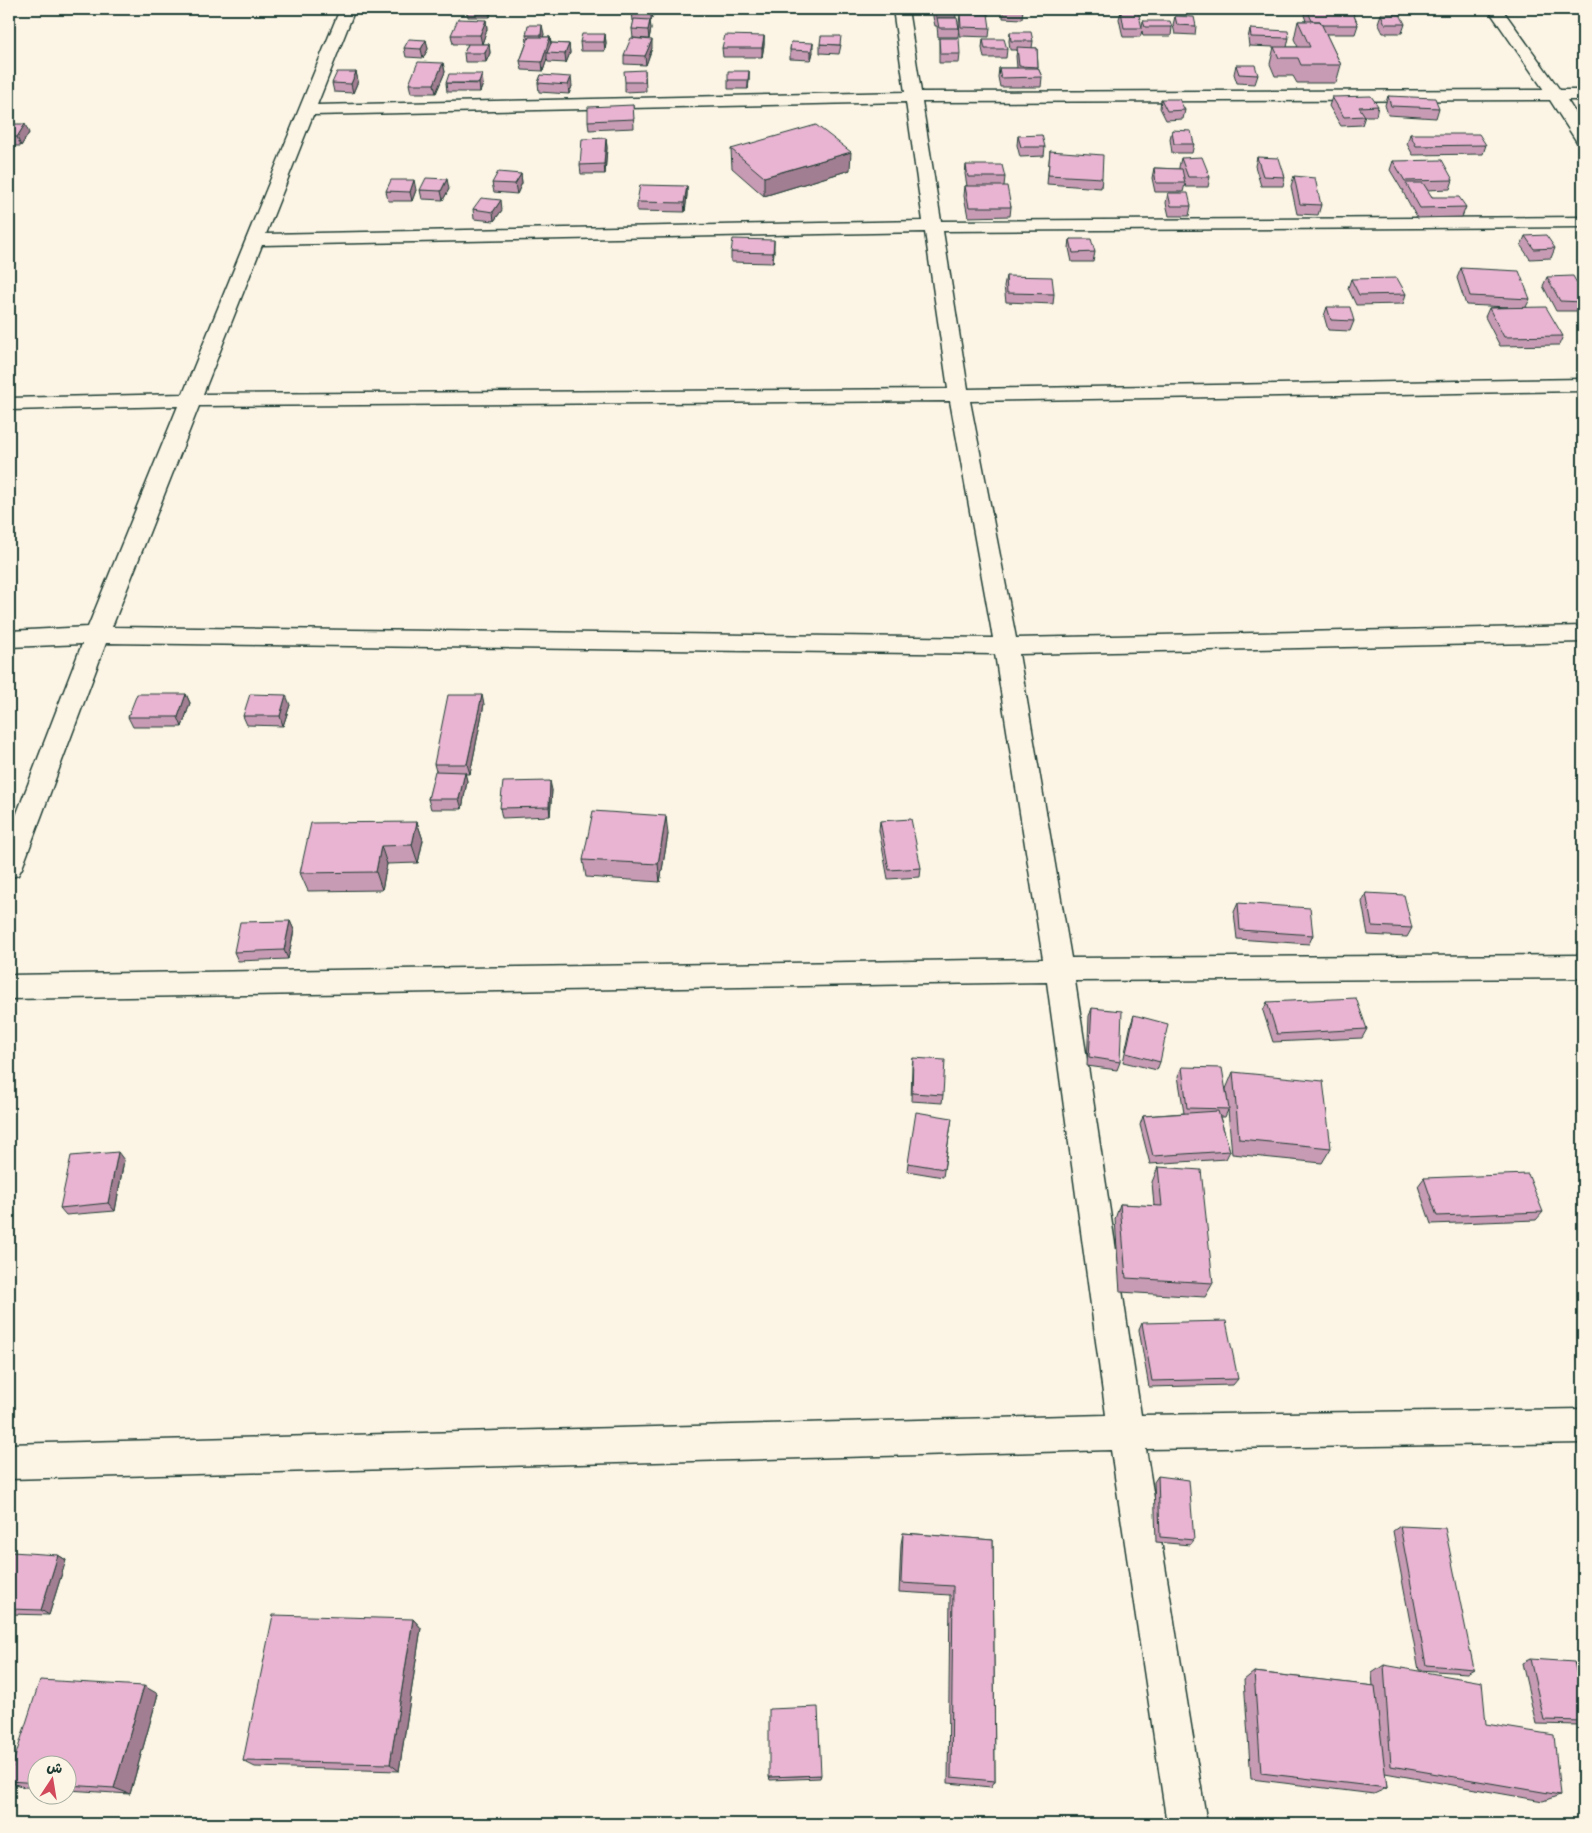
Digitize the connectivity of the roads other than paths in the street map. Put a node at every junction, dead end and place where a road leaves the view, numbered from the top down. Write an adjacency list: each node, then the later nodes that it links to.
1 (347, 9): 7 (street)
2 (900, 9): 6 (street)
3 (1495, 9): 5 (street)
4 (1583, 95): 5 (street)
5 (1556, 96): 6 (street); 8 (street)
6 (914, 97): 7 (street); 10 (street)
7 (306, 110): 11 (street)
8 (1583, 138)
9 (1583, 222): 10 (street)
10 (935, 226): 11 (street); 13 (street)
11 (254, 240): 14 (street)
12 (1583, 385): 13 (street)
13 (960, 395): 14 (street); 19 (street)
14 (190, 400): 15 (street); 17 (street)
15 (9, 404)
16 (1583, 634): 19 (street)
17 (97, 635): 18 (street); 19 (street); 20 (street)
18 (9, 639)
19 (1006, 646): 22 (street)
20 (9, 868)
21 (1583, 966): 22 (street)
22 (1060, 970): 23 (street); 25 (street)
23 (9, 987)
24 (1583, 1426): 25 (street)
25 (1126, 1432): 26 (street); 27 (street)
26 (9, 1462)
27 (1187, 1824)

